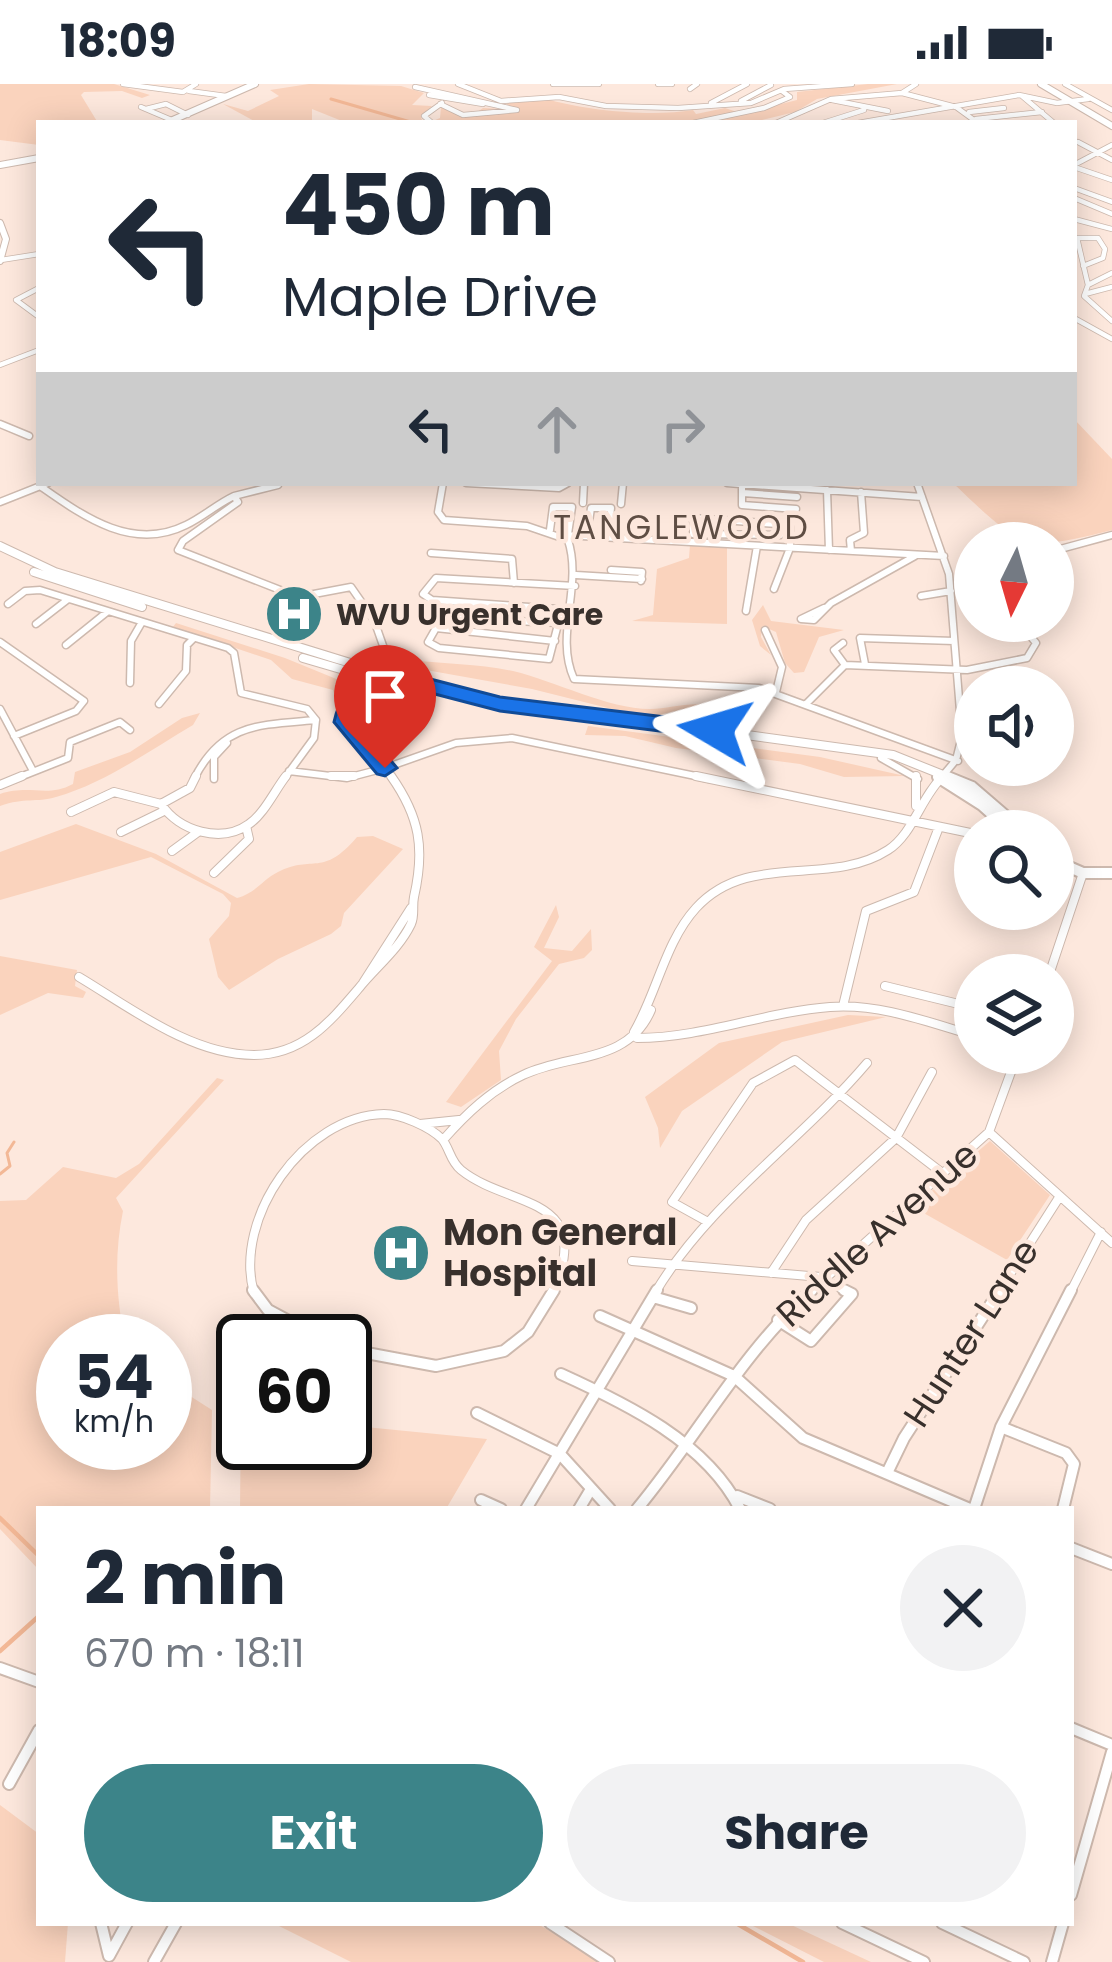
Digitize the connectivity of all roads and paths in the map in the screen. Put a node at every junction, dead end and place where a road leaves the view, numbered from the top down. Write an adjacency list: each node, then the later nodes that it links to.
1 (123, 84): 21 (street)
2 (165, 84): 21 (street)
3 (196, 84): 21 (street)
4 (241, 84): 25 (street)
5 (255, 84): 25 (main road)
6 (458, 84): 27 (street)
7 (553, 84): 8 (street)
8 (598, 84)
9 (658, 84): 10 (street)
10 (672, 84)
11 (697, 84): 19 (street)
12 (747, 84): 34 (street)
13 (770, 84): 20 (street); 35 (street)
14 (852, 84): 20 (street)
15 (916, 84): 22 (street)
16 (1041, 84): 31 (main road)
17 (1065, 84): 30 (street)
18 (415, 87): 33 (street)
19 (690, 89)
20 (783, 90): 35 (street); 48 (street)
21 (190, 92): 25 (street)
22 (902, 93): 28 (street); 36 (street)
23 (429, 95): 26 (street)
24 (1021, 95): 29 (street); 31 (street); 43 (street)
25 (226, 96): 44 (main road)
26 (451, 99): 32 (street); 33 (street)
27 (495, 99): 33 (street); 35 (street)
28 (831, 99): 37 (street); 49 (street)
29 (993, 99): 36 (street); 38 (street)
30 (1088, 99): 31 (street); 39 (street)
31 (1071, 102): 57 (main road)
32 (440, 104): 33 (street); 47 (street)
33 (483, 104)
34 (710, 104)
35 (740, 104)
36 (956, 105): 41 (street); 42 (street)
37 (871, 108): 41 (street); 50 (street)
38 (1004, 108): 42 (street); 45 (street)
39 (1112, 110)
40 (179, 111): 44 (street); 46 (street); 46 (street)
41 (913, 112): 51 (street); 52 (street)
42 (968, 112): 53 (street)
43 (1042, 112): 45 (street); 56 (street)
44 (188, 115): 46 (main road)
45 (1010, 116): 54 (street); 55 (street)
46 (168, 120)
47 (428, 120)
48 (707, 120)
49 (783, 120)
50 (833, 120)
51 (872, 120)
52 (922, 120)
53 (975, 120)
54 (983, 120)
55 (1014, 120)
56 (1051, 120)
57 (1112, 126)
58 (1078, 142): 60 (street)
59 (1112, 146): 60 (street)
60 (1095, 154): 62 (street); 63 (street)
61 (36, 159): 64 (main road)
62 (1112, 160)
63 (1077, 164)
64 (0, 166)
65 (1077, 167): 66 (street)
66 (1112, 181)
67 (1077, 189): 69 (street)
68 (1108, 190): 69 (street)
69 (1096, 196): 71 (street)
70 (1077, 199): 72 (street)
71 (1112, 202)
72 (1112, 214)
73 (1077, 220): 75 (street)
74 (0, 224): 79 (main road)
75 (1112, 229)
76 (1077, 238): 80 (street)
77 (1077, 242): 80 (street)
78 (36, 254): 79 (street)
79 (0, 260)
80 (1083, 266): 82 (street)
81 (1112, 273): 82 (street)
82 (1088, 285): 85 (street)
83 (1112, 287): 85 (street)
84 (36, 290): 87 (street)
85 (1084, 296): 86 (street); 89 (street)
86 (1077, 297)
87 (36, 314)
88 (1077, 320): 90 (street)
89 (1111, 320)
90 (1112, 339)
91 (36, 351): 92 (street)
92 (0, 365)
93 (0, 424): 94 (street)
94 (29, 436)
95 (41, 486): 109 (street)
96 (45, 486): 106 (street)
97 (271, 486): 106 (street)
98 (442, 486): 114 (street)
99 (584, 486): 110 (street)
100 (622, 486): 111 (street)
101 (918, 486): 108 (street)
102 (797, 488): 103 (street); 104 (street); 107 (street)
103 (743, 489): 107 (street); 107 (street)
104 (827, 490): 105 (street); 125 (street)
105 (861, 492): 108 (street); 126 (street)
106 (234, 496): 158 (street)
107 (797, 497)
108 (922, 497): 129 (street)
109 (0, 502)
110 (583, 502)
111 (621, 504)
112 (778, 524): 120 (street)
113 (790, 527): 123 (street)
114 (550, 530): 115 (street); 115 (street)
115 (565, 535): 116 (street); 132 (street)
116 (587, 535): 118 (street); 118 (street)
117 (1112, 535): 121 (street)
118 (608, 536): 120 (street)
119 (780, 536): 120 (street)
120 (693, 537): 122 (street)
121 (1074, 545)
122 (758, 546): 123 (street); 145 (street)
123 (790, 548): 125 (street); 136 (street)
124 (0, 549): 161 (main road); 162 (main road)
125 (829, 550): 126 (street)
126 (850, 551): 128 (street)
127 (431, 553): 134 (street)
128 (916, 556): 129 (street); 141 (street)
129 (944, 556): 137 (street)
130 (595, 565): 133 (street)
131 (611, 570): 133 (street)
132 (576, 575): 133 (street); 135 (street)
133 (593, 576)
134 (514, 583): 135 (street); 142 (street)
135 (575, 586): 143 (street)
136 (774, 589)
137 (951, 591): 138 (street); 153 (street)
138 (921, 596)
139 (68, 599): 140 (street); 144 (street); 149 (street)
140 (8, 604)
141 (824, 608)
142 (562, 609): 143 (street); 148 (street)
143 (573, 610): 169 (street)
144 (108, 611): 147 (street); 157 (street)
145 (746, 611)
146 (423, 617): 148 (street)
147 (142, 622): 151 (street); 166 (street)
148 (560, 623): 152 (street)
149 (36, 624)
150 (765, 630): 169 (street)
151 (194, 638): 171 (street); 174 (street)
152 (556, 641): 152 (street)
153 (954, 641): 159 (street)
154 (0, 642): 178 (street)
155 (1035, 642): 163 (street)
156 (843, 643): 160 (street)
157 (66, 645)
158 (388, 651): 162 (main road); 165 (street); 168 (main road)
159 (865, 664): 160 (street); 164 (street)
160 (845, 665): 172 (street)
161 (327, 666): 165 (main road); 170 (main road)
162 (356, 666): 165 (main road)
163 (976, 666)
164 (954, 670)
165 (373, 675): 167 (main road); 168 (main road); 170 (street)
166 (130, 682)
167 (401, 688): 170 (main road); 181 (main road)
168 (441, 691): 187 (main road)
169 (776, 692): 172 (street)
170 (349, 703): 184 (street)
171 (159, 704)
172 (807, 704): 182 (street)
173 (0, 710): 178 (street)
174 (316, 720): 175 (street); 186 (street)
175 (259, 725): 188 (street); 192 (street)
176 (130, 730): 179 (street)
177 (0, 732): 178 (street)
178 (12, 732): 185 (street)
179 (96, 732): 180 (street); 185 (street)
180 (103, 741)
181 (881, 758): 187 (main road); 191 (street)
182 (954, 759)
183 (954, 765): 187 (street)
184 (385, 768): 186 (street); 196 (street); 208 (street)
185 (32, 769): 189 (street)
186 (289, 771): 197 (street)
187 (942, 776): 190 (main road); 191 (street); 194 (main road)
188 (214, 779)
189 (0, 785)
190 (961, 790): 191 (street); 193 (main road)
191 (916, 807): 196 (street)
192 (162, 808): 195 (street); 200 (street); 201 (street)
193 (985, 810)
194 (1000, 810)
195 (71, 812)
196 (910, 821): 198 (street); 213 (street)
197 (246, 826): 200 (street); 205 (street)
198 (939, 827): 199 (street); 211 (street)
199 (954, 830)
200 (200, 831): 202 (street)
201 (121, 832)
202 (172, 851)
203 (1074, 868): 204 (main road)
204 (1083, 872): 206 (main road); 207 (street)
205 (214, 873)
206 (1112, 873)
207 (1056, 954)
208 (79, 977)
209 (885, 986): 210 (street)
210 (954, 1003)
211 (843, 1006): 212 (street); 213 (street)
212 (954, 1030)
213 (638, 1034): 218 (street)
214 (867, 1063): 217 (street)
215 (932, 1072): 221 (street)
216 (1010, 1074): 220 (street)
217 (839, 1096): 221 (street); 225 (street); 225 (street)
218 (460, 1120): 219 (street); 222 (street)
219 (417, 1123): 222 (street); 234 (street)
220 (989, 1132): 223 (street, Riddle Avenue); 224 (street)
221 (896, 1138): 223 (street); 230 (street)
222 (443, 1140): 238 (street)
223 (942, 1172): 231 (street, Riddle Avenue)
224 (1060, 1196): 226 (street); 246 (street, Hunter Lane)
225 (708, 1222): 229 (street)
226 (1101, 1232): 227 (street); 243 (street)
227 (1112, 1243)
228 (632, 1261): 229 (street)
229 (670, 1266): 230 (street); 232 (street)
230 (771, 1273): 231 (street)
231 (821, 1277): 236 (street, Riddle Avenue); 236 (street)
232 (653, 1297): 233 (street); 237 (street)
233 (691, 1308)
234 (277, 1314)
235 (600, 1316): 237 (street)
236 (778, 1320): 240 (street, Riddle Avenue)
237 (635, 1330): 240 (street); 241 (street)
238 (372, 1354)
239 (561, 1374): 241 (street)
240 (734, 1376): 244 (street, Riddle Avenue); 246 (street)
241 (597, 1391): 244 (street); 245 (street)
242 (477, 1413): 245 (street)
243 (1001, 1427): 258 (street); 259 (street)
244 (688, 1448): 248 (street); 254 (street, Riddle Avenue)
245 (560, 1454): 247 (street); 251 (street)
246 (887, 1473): 257 (street)
247 (591, 1489): 252 (street); 253 (street)
248 (736, 1495): 255 (street); 256 (street)
249 (481, 1500): 250 (street)
250 (494, 1506)
251 (528, 1506)
252 (581, 1506)
253 (607, 1506)
254 (640, 1506)
255 (739, 1506)
256 (763, 1506)
257 (965, 1506)
258 (973, 1506)
259 (1064, 1506)
260 (1074, 1548): 261 (street)
261 (1112, 1564)
262 (0, 1668): 263 (street)
263 (36, 1681)
264 (1074, 1729): 266 (street)
265 (36, 1735): 267 (street)
266 (1112, 1748): 268 (street)
267 (9, 1784)
268 (1075, 1865)
269 (102, 1926): 270 (street)
270 (125, 1926)
271 (174, 1926): 276 (street)
272 (555, 1926): 277 (street)
273 (848, 1926): 278 (street)
274 (948, 1926): 279 (street)
275 (1062, 1926): 280 (street)
276 (154, 1962)
277 (609, 1962)
278 (924, 1962)
279 (1024, 1962)
280 (1052, 1962)

